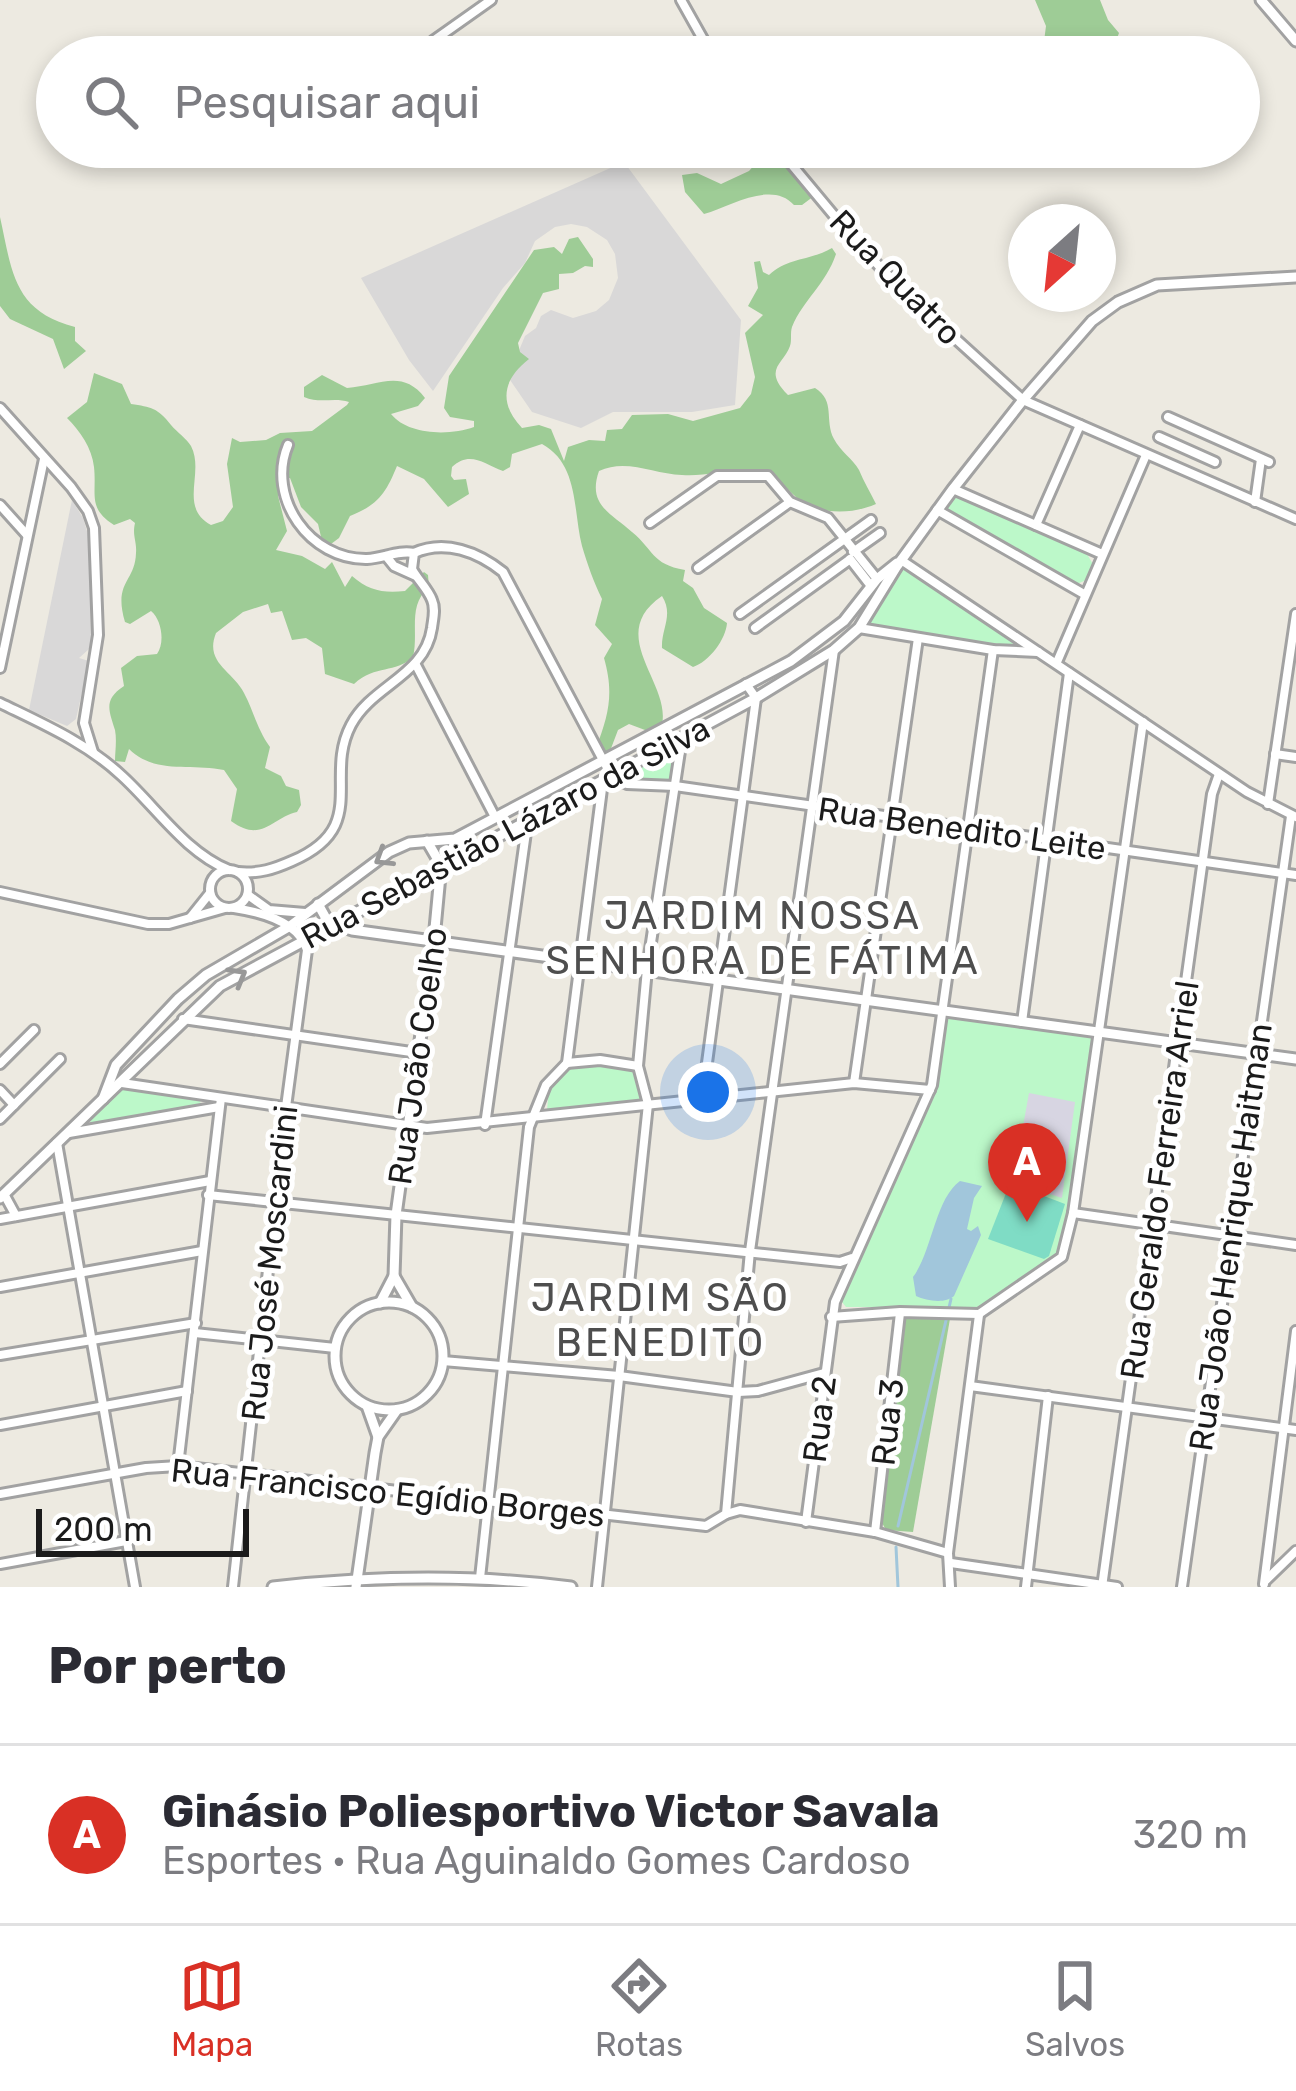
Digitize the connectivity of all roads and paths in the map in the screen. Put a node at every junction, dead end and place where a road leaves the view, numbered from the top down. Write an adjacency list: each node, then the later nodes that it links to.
1 (491, 0): 4 (street)
2 (681, 0): 5 (street)
3 (1261, 0): 6 (street)
4 (440, 36)
5 (701, 36)
6 (1296, 41)
7 (794, 168): 9 (street, Rua Quatro)
8 (1296, 278): 9 (street, Rua Sebastião Lázaro da Silva)
9 (1022, 400): 12 (street, Rua Quatro); 20 (street, Rua Sebastião Lázaro da Silva)
10 (0, 408): 17 (street)
11 (1168, 417): 22 (street)
12 (1080, 425): 16 (street, Rua Quatro); 28 (street)
13 (1159, 437): 15 (street)
14 (288, 445): 35 (street)
15 (1184, 448): 18 (street); 19 (street)
16 (1146, 455): 19 (street, Rua Quatro); 33 (street)
17 (44, 459): 30 (street); 59 (street)
18 (1215, 462)
19 (1175, 467): 22 (street, Rua Quatro)
20 (953, 489): 24 (street, Rua Sebastião Lázaro da Silva); 28 (street)
21 (790, 502): 27 (street); 31 (street); 37 (street)
22 (1256, 502): 25 (street, Rua Quatro)
23 (0, 505): 30 (street)
24 (937, 510): 36 (street, Rua Sebastião Lázaro da Silva); 40 (street)
25 (1296, 519)
26 (871, 520): 31 (street)
27 (650, 523)
28 (1036, 525): 33 (street)
29 (880, 532): 34 (street)
30 (28, 536): 44 (street)
31 (844, 540): 34 (street); 42 (street)
32 (414, 553): 35 (street); 38 (street); 65 (street)
33 (1102, 554): 40 (street)
34 (853, 555): 39 (street); 45 (street)
35 (386, 556): 38 (street)
36 (899, 563): 39 (street, Rua Sebastião Lázaro da Silva); 46 (street, Rua Sebastião Lázaro da Silva); 50 (street)
37 (698, 568)
38 (415, 575): 52 (street)
39 (874, 582): 55 (street, Rua Sebastião Lázaro da Silva)
40 (1084, 594): 51 (street)
41 (0, 610): 44 (street)
42 (740, 614)
43 (1296, 614): 63 (street)
44 (9, 620): 53 (street)
45 (755, 628)
46 (859, 628): 47 (street); 48 (street, Rua Sebastião Lázaro da Silva)
47 (918, 638): 49 (street); 75 (street)
48 (834, 650): 56 (street, Rua Sebastião Lázaro da Silva); 71 (street)
49 (993, 650): 50 (street); 76 (street, Rua 2)
50 (1040, 652): 51 (street)
51 (1057, 662): 54 (street)
52 (416, 665): 73 (street); 84 (street)
53 (0, 668)
54 (1069, 672): 58 (street); 77 (street)
55 (746, 684): 56 (street); 65 (street, Rua Sebastião Lázaro da Silva)
56 (756, 698): 60 (street, Rua Sebastião Lázaro da Silva); 69 (street)
57 (0, 703): 61 (street)
58 (1143, 722): 66 (street); 79 (street)
59 (84, 723): 61 (street); 62 (street)
60 (682, 736): 67 (street, Rua Sebastião Lázaro da Silva); 68 (street)
61 (69, 737): 62 (street)
62 (93, 752): 80 (street)
63 (1275, 754): 64 (street); 70 (street)
64 (1296, 758)
65 (606, 759): 67 (street); 73 (street, Rua Sebastião Lázaro da Silva)
66 (1219, 774): 70 (street); 81 (street, Rua Geraldo Ferreira Arriel)
67 (610, 776): 68 (street, Rua Benedito Leite); 74 (street, Rua Sebastião Lázaro da Silva); 103 (street)
68 (675, 787): 69 (street, Rua Benedito Leite); 104 (street)
69 (744, 796): 71 (street, Rua Benedito Leite); 105 (street)
70 (1268, 804): 72 (street)
71 (813, 807): 75 (street, Rua Benedito Leite); 106 (street)
72 (1293, 817): 85 (street, Rua João Henrique Haitman)
73 (495, 818): 78 (street, Rua Sebastião Lázaro da Silva)
74 (528, 818): 82 (street, Rua Sebastião Lázaro da Silva); 102 (street)
75 (892, 818): 76 (street, Rua Benedito Leite); 107 (street)
76 (969, 829): 77 (street, Rua Benedito Leite); 109 (street, Rua 2)
77 (1047, 840): 79 (street, Rua Benedito Leite); 111 (street)
78 (427, 842): 82 (street); 90 (street, Rua Sebastião Lázaro da Silva, one-way to 90)
79 (1125, 852): 81 (street, Rua Benedito Leite); 114 (street)
80 (199, 854): 83 (street); 87 (street)
81 (1202, 862): 85 (street, Rua Benedito Leite); 116 (street, Rua Geraldo Ferreira Arriel)
82 (441, 865): 93 (street, Rua Sebastião Lázaro da Silva); 100 (street, Rua João Coelho)
83 (234, 871): 84 (street); 87 (street); 89 (street)
84 (261, 873): 89 (street)
85 (1281, 873): 86 (street, Rua Benedito Leite); 118 (street, Rua João Henrique Haitman)
86 (1296, 875)
87 (211, 887): 91 (street); 95 (street)
88 (0, 892): 95 (street)
89 (248, 892): 91 (street); 92 (street)
90 (318, 904): 92 (street, Rua Sebastião Lázaro da Silva); 96 (street)
91 (229, 908): 94 (street); 95 (street)
92 (306, 913): 97 (street, Rua Sebastião Lázaro da Silva)
93 (356, 913): 96 (street, Rua Sebastião Lázaro da Silva); 98 (street)
94 (267, 917): 97 (street); 101 (street)
95 (189, 919)
96 (335, 925): 98 (street); 99 (street, Rua Sebastião Lázaro da Silva)
97 (290, 926): 99 (street); 101 (street, Rua Sebastião Lázaro da Silva)
98 (363, 930): 100 (street)
99 (304, 939): 108 (street, Rua Sebastião Lázaro da Silva, one-way to 99); 115 (street, Rua José Moscardini)
100 (434, 939): 102 (street); 117 (street, Rua João Coelho)
101 (268, 940): 130 (street, Rua Sebastião Lázaro da Silva)
102 (511, 949): 103 (street); 137 (street)
103 (578, 960): 104 (street); 121 (street)
104 (646, 969): 105 (street); 123 (street)
105 (718, 979): 106 (street); 129 (street)
106 (788, 988): 107 (street); 128 (street)
107 (866, 999): 109 (street); 125 (street)
108 (197, 1005): 110 (street, Rua Sebastião Lázaro da Silva); 112 (street)
109 (942, 1009): 111 (street); 127 (street, Rua 2)
110 (183, 1019): 112 (street); 124 (street, Rua Sebastião Lázaro da Silva)
111 (1022, 1022): 114 (street)
112 (207, 1023): 115 (street)
113 (34, 1030): 122 (street)
114 (1099, 1033): 116 (street); 146 (street)
115 (296, 1035): 117 (street); 134 (street, Rua José Moscardini)
116 (1177, 1042): 118 (street); 150 (street, Rua Geraldo Ferreira Arriel)
117 (418, 1053): 138 (street, Rua João Coelho)
118 (1256, 1054): 120 (street); 152 (street, Rua João Henrique Haitman)
119 (60, 1059): 133 (street)
120 (1296, 1059)
121 (567, 1063): 123 (street); 135 (street)
122 (0, 1064)
123 (638, 1066): 132 (street)
124 (122, 1082): 130 (street, Rua Sebastião Lázaro da Silva); 131 (street)
125 (854, 1083): 127 (street); 128 (street)
126 (0, 1090): 133 (street)
127 (930, 1090): 157 (street, Rua 2)
128 (770, 1093): 129 (street); 156 (street)
129 (702, 1100): 132 (street)
130 (102, 1101): 139 (street, Rua Sebastião Lázaro da Silva)
131 (220, 1102): 134 (street); 139 (street); 141 (street)
132 (648, 1104): 135 (street); 153 (street)
133 (14, 1105): 136 (street)
134 (286, 1107): 138 (street); 144 (street, Rua José Moscardini)
135 (536, 1116): 137 (street); 151 (street)
136 (0, 1119)
137 (485, 1125): 138 (street)
138 (407, 1127): 147 (street, Rua João Coelho)
139 (69, 1133): 140 (street, Rua Sebastião Lázaro da Silva)
140 (57, 1143): 142 (street, Rua Sebastião Lázaro da Silva); 145 (street)
141 (210, 1181): 143 (street); 145 (street)
142 (1, 1193): 148 (street)
143 (208, 1195): 144 (street); 155 (street)
144 (275, 1203): 147 (street); 168 (street, Rua José Moscardini)
145 (67, 1206): 148 (street); 158 (street)
146 (1073, 1213): 150 (street); 164 (street)
147 (396, 1215): 151 (street); 159 (street, Rua João Coelho)
148 (16, 1216): 149 (street)
149 (0, 1219)
150 (1153, 1224): 152 (street); 180 (street, Rua Geraldo Ferreira Arriel)
151 (518, 1229): 153 (street); 173 (street)
152 (1229, 1236): 154 (street); 184 (street, Rua João Henrique Haitman)
153 (635, 1240): 156 (street); 175 (street)
154 (1296, 1245)
155 (202, 1251): 158 (street); 166 (street)
156 (750, 1251): 157 (street); 178 (street)
157 (854, 1258): 165 (street, Rua 2)
158 (79, 1272): 160 (street); 169 (street)
159 (394, 1276): 161 (street, Rua João Coelho); 162 (street)
160 (0, 1287)
161 (380, 1303): 162 (street); 170 (street)
162 (412, 1307): 172 (street)
163 (900, 1312): 164 (street); 165 (street); 198 (street, Rua 3)
164 (979, 1314): 176 (street)
165 (831, 1317): 174 (street, Rua 2)
166 (196, 1328): 168 (street); 169 (street); 177 (street)
167 (1296, 1331): 186 (street)
168 (261, 1337): 170 (street); 191 (street, Rua José Moscardini)
169 (91, 1339): 171 (street); 181 (street)
170 (335, 1348): 182 (street)
171 (0, 1355)
172 (443, 1361): 173 (street); 183 (street)
173 (504, 1365): 175 (street); 194 (street)
174 (824, 1373): 178 (street); 197 (street, Rua 2)
175 (619, 1376): 178 (street); 195 (street)
176 (970, 1386): 179 (street); 201 (street)
177 (187, 1391): 181 (street); 189 (street)
178 (738, 1392): 196 (street)
179 (1048, 1396): 180 (street); 203 (street)
180 (1128, 1405): 184 (street); 207 (street, Rua Geraldo Ferreira Arriel)
181 (102, 1406): 185 (street); 190 (street)
182 (367, 1406): 183 (street); 188 (street)
183 (397, 1410): 188 (street)
184 (1204, 1416): 186 (street); 216 (street, Rua João Henrique Haitman)
185 (0, 1425)
186 (1283, 1428): 187 (street); 206 (street)
187 (1296, 1430)
188 (378, 1437): 192 (street)
189 (178, 1466): 190 (street, Rua Francisco Egídio Borges); 191 (street, Rua Francisco Egídio Borges)
190 (114, 1473): 193 (street, Rua Francisco Egídio Borges); 199 (street)
191 (246, 1475): 192 (street, Rua Francisco Egídio Borges); 209 (street, Rua José Moscardini)
192 (370, 1489): 194 (street, Rua Francisco Egídio Borges); 205 (street)
193 (0, 1494)
194 (489, 1501): 195 (street, Rua Francisco Egídio Borges); 204 (street)
195 (604, 1514): 196 (street, Rua Francisco Egídio Borges); 212 (street)
196 (726, 1514): 197 (street)
197 (806, 1522): 198 (street)
198 (875, 1532): 201 (street)
199 (126, 1541): 202 (street); 208 (street)
200 (1296, 1550): 206 (street)
201 (950, 1558): 203 (street); 213 (street)
202 (0, 1564)
203 (1026, 1575): 207 (street); 214 (street)
204 (480, 1578): 205 (street); 211 (street)
205 (357, 1582): 210 (street)
206 (1263, 1585)
207 (1102, 1586): 215 (street)
208 (135, 1587)
209 (233, 1587)
210 (273, 1587)
211 (571, 1587)
212 (597, 1587)
213 (950, 1587)
214 (1026, 1587)
215 (1118, 1587)
216 (1182, 1587)

